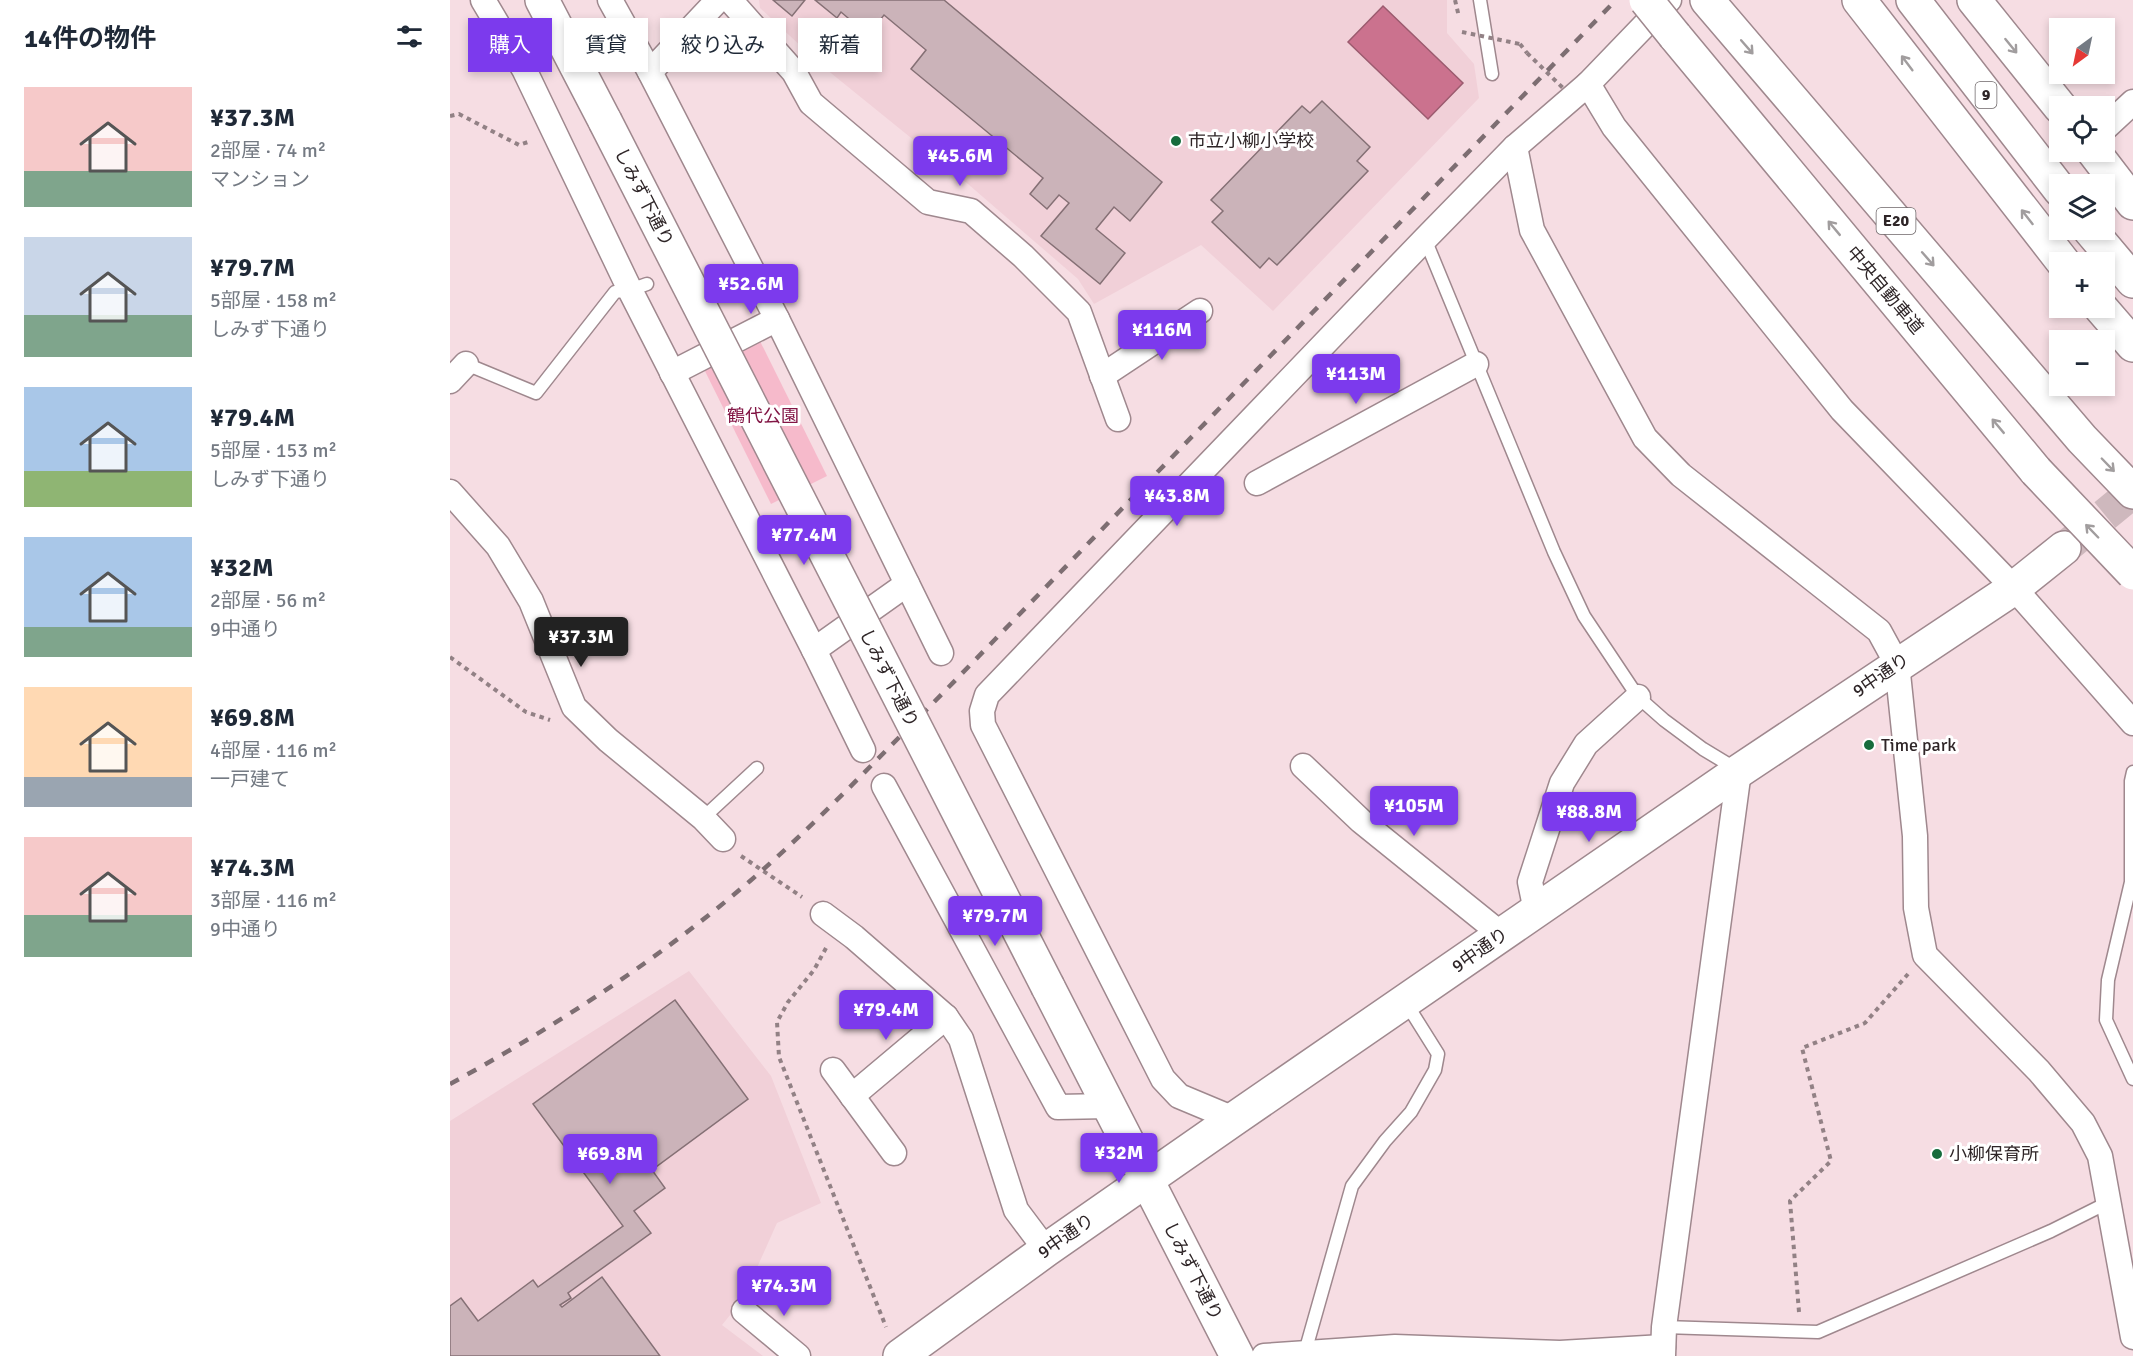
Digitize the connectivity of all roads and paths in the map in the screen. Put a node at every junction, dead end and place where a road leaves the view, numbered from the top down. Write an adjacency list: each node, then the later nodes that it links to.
1 (483, 0): 22 (street)
2 (542, 0): 73 (main road, しみず下通り, bridge)
3 (610, 0): 14 (street)
4 (718, 0): 14 (street)
5 (730, 0): 39 (street)
6 (1480, 0): 15 (lane)
7 (1646, 0): 45 (main road, 中央自動車道, one-way to 7, bridge)
8 (1670, 0): 16 (street)
9 (1859, 0): 29 (main road, one-way to 9)
10 (1913, 0): 25 (main road, 9)
11 (1974, 0): 18 (main road, one-way to 18)
12 (1708, 1): 43 (main road, E20, one-way to 43)
13 (1462, 32): 17 (path, bridge)
14 (650, 72): 34 (street)
15 (1492, 74)
16 (1588, 84): 23 (street); 47 (street)
17 (1564, 89)
18 (2051, 96)
19 (2133, 102): 21 (street)
20 (450, 116): 22 (path)
21 (2115, 119)
22 (554, 134): 31 (street)
23 (1515, 147): 27 (street); 51 (street)
24 (2102, 162): 26 (main road)
25 (2049, 176)
26 (2133, 203)
27 (1425, 239): 36 (lane); 74 (street)
28 (2098, 240): 30 (main road)
29 (2055, 252)
30 (2133, 281)
31 (639, 287): 37 (lane); 38 (street)
32 (1200, 311): 39 (street)
33 (2110, 318): 35 (main road)
34 (777, 320): 38 (street); 46 (street)
35 (2133, 345)
36 (1476, 364): 41 (street); 52 (lane)
37 (458, 372)
38 (672, 373): 48 (street)
39 (1102, 376): 40 (street)
40 (1118, 419)
41 (1257, 483)
42 (450, 492): 61 (street)
43 (2133, 492)
44 (2064, 548): 47 (main road, 9中通り)
45 (2133, 573)
46 (907, 584): 48 (street); 49 (street)
47 (2014, 588): 51 (main road, 9中通り); 54 (street)
48 (814, 650): 55 (street)
49 (941, 653)
50 (450, 657): 53 (path)
51 (1897, 664): 58 (main road, 9中通り); 67 (street)
52 (1638, 697): 58 (lane); 64 (street)
53 (557, 723)
54 (2133, 723)
55 (862, 750)
56 (1304, 766): 66 (street)
57 (757, 768): 61 (lane)
58 (1739, 771): 64 (main road, 9中通り); 83 (street)
59 (2133, 772): 71 (lane)
60 (884, 786): 73 (street)
61 (703, 818): 62 (street)
62 (723, 839)
63 (744, 858): 65 (path)
64 (1536, 911): 66 (main road, 9中通り)
65 (824, 914): 69 (street); 84 (path)
66 (1501, 934): 68 (main road, 9中通り)
67 (1924, 955): 77 (street); 81 (path)
68 (1406, 1002): 74 (main road, 9中通り); 85 (lane)
69 (946, 1017): 72 (street); 78 (street)
70 (832, 1070): 72 (street)
71 (2133, 1079)
72 (852, 1096): 75 (street)
73 (1108, 1106): 76 (main road, しみず下通り)
74 (1234, 1119): 76 (main road, 9中通り)
75 (894, 1154)
76 (1146, 1181): 78 (main road, 9中通り); 87 (main road, しみず下通り)
77 (2107, 1203): 79 (street); 81 (lane)
78 (1046, 1250): 84 (main road, 9中通り)
79 (2126, 1265): 82 (street)
80 (744, 1311): 86 (street)
81 (1801, 1333): 83 (lane)
82 (2133, 1337)
83 (1663, 1343): 85 (street)
84 (894, 1345)
85 (1305, 1352): 88 (street)
86 (798, 1356)
87 (1237, 1356)
88 (1264, 1356)

